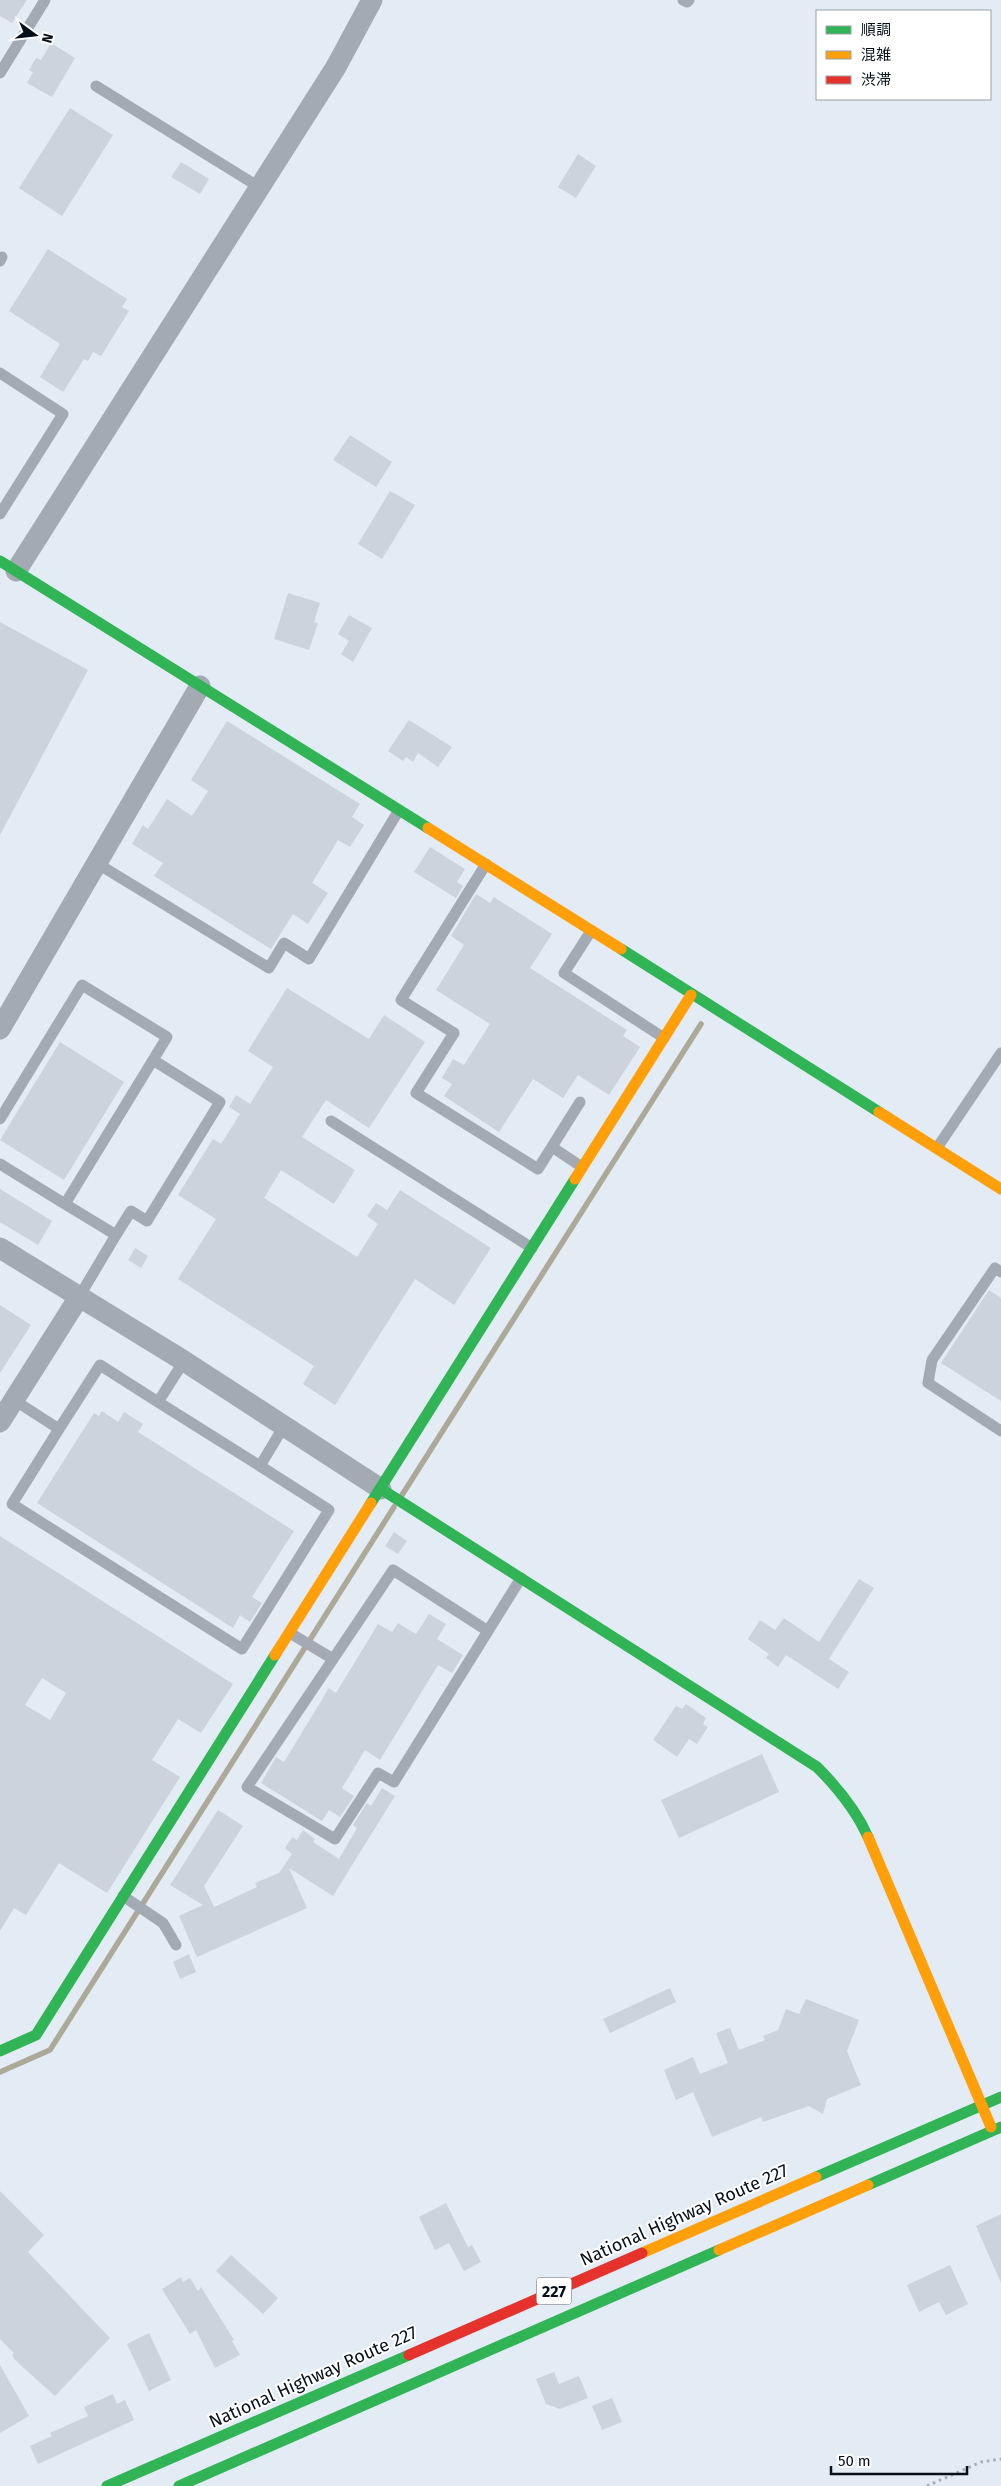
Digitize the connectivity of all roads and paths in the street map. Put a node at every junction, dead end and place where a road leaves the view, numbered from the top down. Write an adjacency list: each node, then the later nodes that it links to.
1 (45, 0): 5 (lane)
2 (372, 0): 7 (street)
3 (684, 0): 4 (lane)
4 (688, 0)
5 (0, 73)
6 (96, 86): 7 (lane)
7 (259, 187): 10 (street)
8 (0, 374): 9 (lane)
9 (0, 514)
10 (8, 566): 11 (main road)
11 (200, 686): 12 (main road); 13 (street)
12 (399, 810): 13 (lane); 14 (main road)
13 (98, 864): 17 (street)
14 (486, 864): 15 (main road); 24 (lane)
15 (591, 931): 16 (main road); 18 (lane)
16 (691, 995): 18 (main road); 25 (main road)
17 (0, 1029)
18 (664, 1038): 27 (main road)
19 (1001, 1053): 25 (lane)
20 (153, 1060): 22 (lane); 29 (lane); 30 (lane)
21 (580, 1102): 24 (lane)
22 (0, 1119)
23 (331, 1121): 32 (lane)
24 (552, 1147): 27 (lane)
25 (937, 1148): 28 (main road)
26 (0, 1164): 29 (lane)
27 (582, 1167): 32 (main road)
28 (1001, 1190)
29 (65, 1204): 30 (lane)
30 (116, 1235): 34 (lane)
31 (0, 1248): 34 (street)
32 (532, 1248): 43 (main road)
33 (1001, 1272): 41 (lane)
34 (78, 1297): 35 (street); 36 (street)
35 (184, 1362): 37 (lane); 39 (street)
36 (14, 1400): 38 (street); 40 (lane)
37 (158, 1402): 40 (lane); 42 (lane)
38 (0, 1422)
39 (284, 1426): 42 (lane); 43 (street)
40 (60, 1429): 42 (lane)
41 (1001, 1432)
42 (260, 1466)
43 (386, 1492): 44 (main road); 46 (main road)
44 (521, 1578): 45 (lane); 52 (main road)
45 (488, 1631): 47 (lane); 47 (lane)
46 (290, 1633): 47 (lane); 48 (main road)
47 (333, 1659)
48 (123, 1896): 49 (lane); 50 (main road)
49 (176, 1945)
50 (0, 2051)
51 (1001, 2097): 52 (main road, National Highway Route 227 / 227)
52 (982, 2104): 53 (main road); 55 (main road, National Highway Route 227 / 227)
53 (997, 2128): 56 (main road, 227)
54 (1001, 2459): 57 (path)
55 (107, 2486)
56 (179, 2486)
57 (927, 2486)

